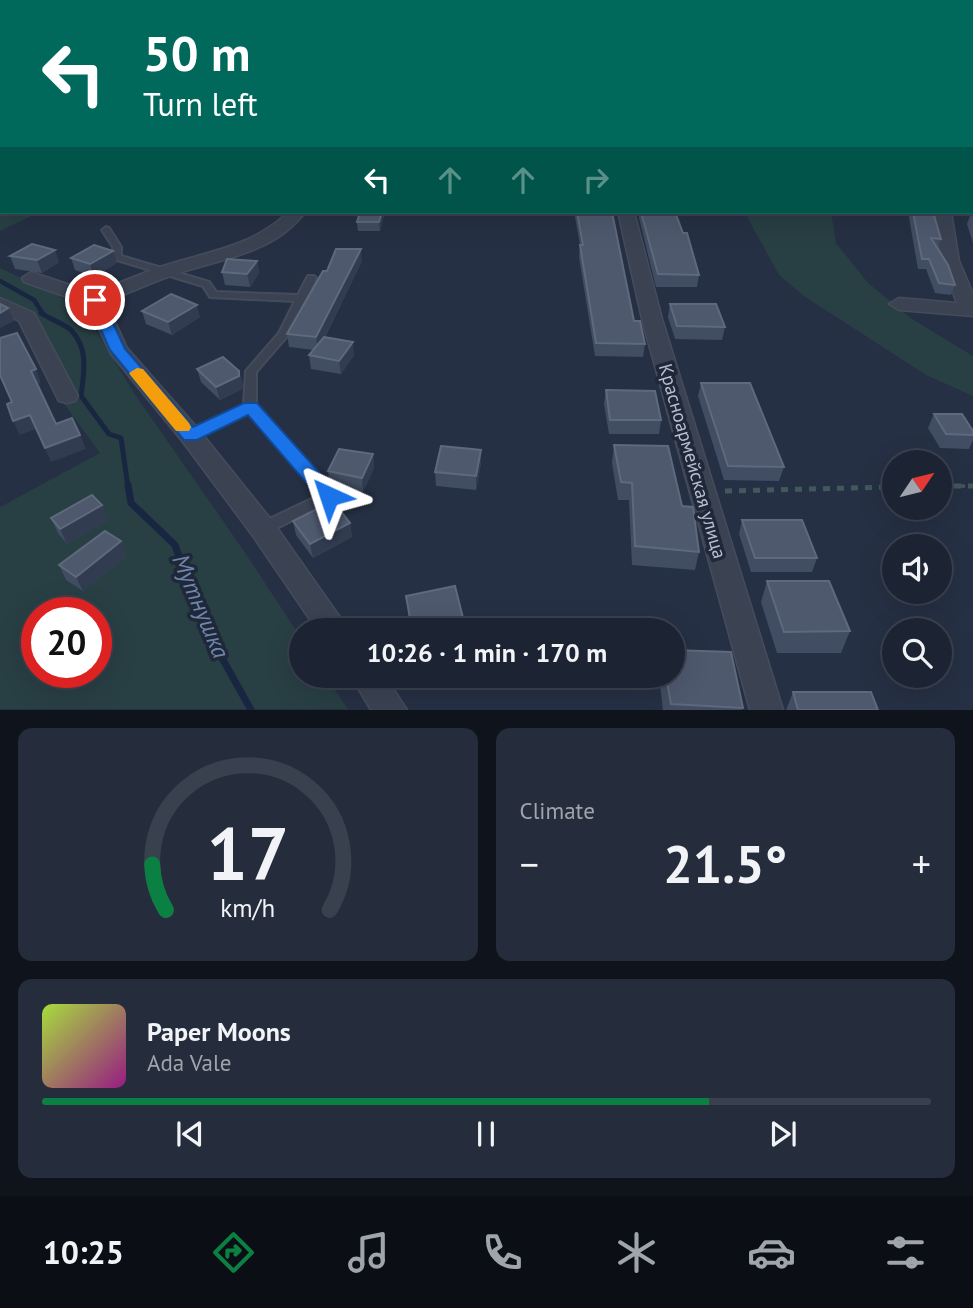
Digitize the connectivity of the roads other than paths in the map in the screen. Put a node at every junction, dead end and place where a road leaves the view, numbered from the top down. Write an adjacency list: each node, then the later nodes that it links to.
1 (295, 214): 5 (street)
2 (626, 214): 20 (street, Красноармейская улица)
3 (943, 214): 12 (street)
4 (106, 230): 5 (lane)
5 (165, 271): 8 (lane); 9 (street)
6 (31, 278): 9 (street)
7 (311, 278): 8 (lane)
8 (300, 298): 14 (lane)
9 (95, 300): 15 (street)
10 (0, 304): 13 (street)
11 (899, 304): 12 (street)
12 (972, 310)
13 (67, 396)
14 (250, 407): 15 (lane); 16 (lane)
15 (191, 436): 16 (street)
16 (263, 529): 17 (street)
17 (326, 618)
18 (376, 688): 19 (street)
19 (391, 709)
20 (766, 709)

